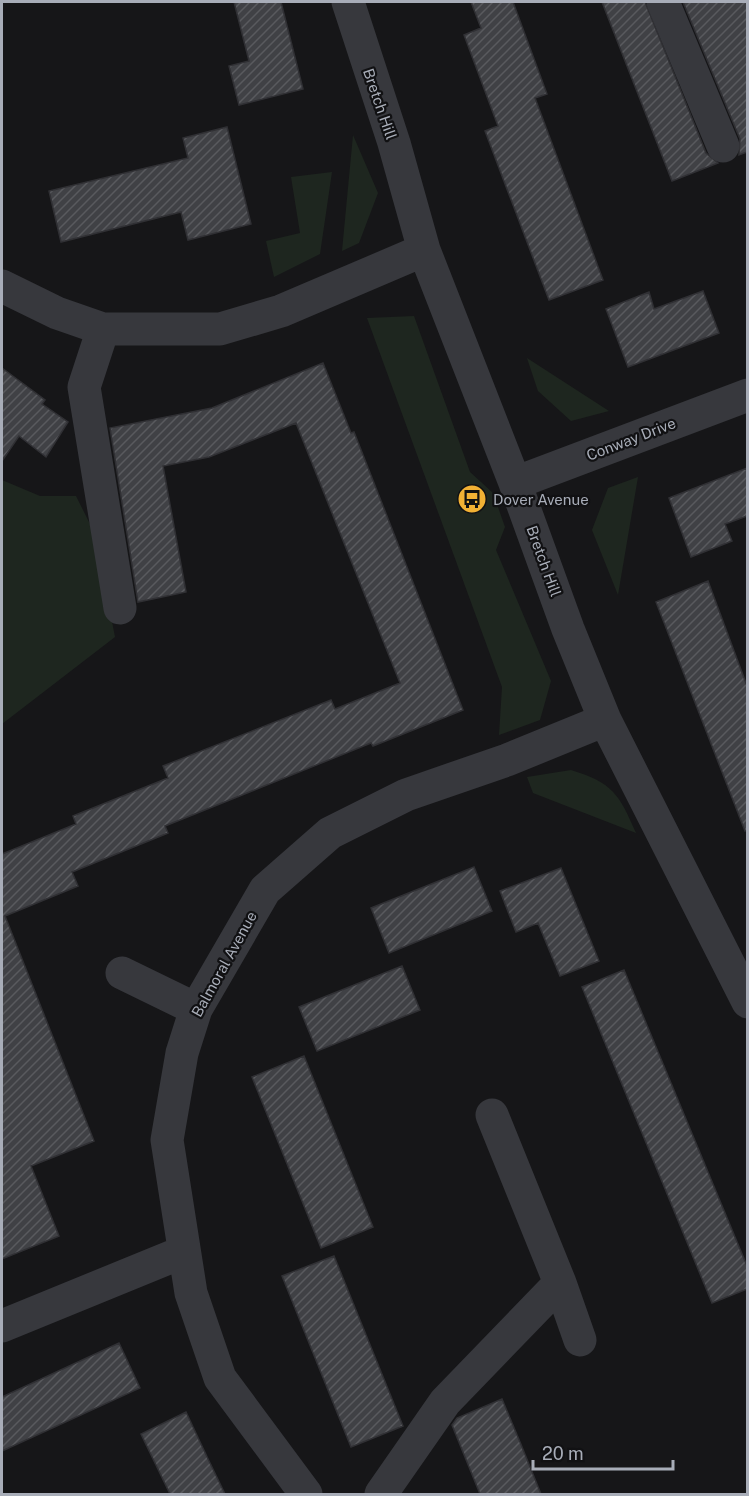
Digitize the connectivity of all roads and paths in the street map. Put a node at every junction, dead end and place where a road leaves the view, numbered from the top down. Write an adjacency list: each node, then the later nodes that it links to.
1 (348, 2): 4 (street, Bretch Hill)
2 (663, 2): 3 (street)
3 (723, 146)
4 (424, 250): 6 (street); 8 (street, Bretch Hill)
5 (2, 286): 6 (street)
6 (103, 329): 9 (street)
7 (747, 395): 8 (street, Conway Drive)
8 (515, 483): 10 (street, Bretch Hill)
9 (120, 608)
10 (605, 720): 12 (street, Bretch Hill); 13 (street, Balmoral Avenue)
11 (122, 973): 13 (street)
12 (747, 1002)
13 (195, 1009): 15 (street, Balmoral Avenue)
14 (492, 1115): 16 (street)
15 (183, 1252): 17 (street); 19 (street, Balmoral Avenue)
16 (560, 1283): 18 (street); 20 (street)
17 (2, 1326)
18 (580, 1340)
19 (306, 1494)
20 (381, 1494)

